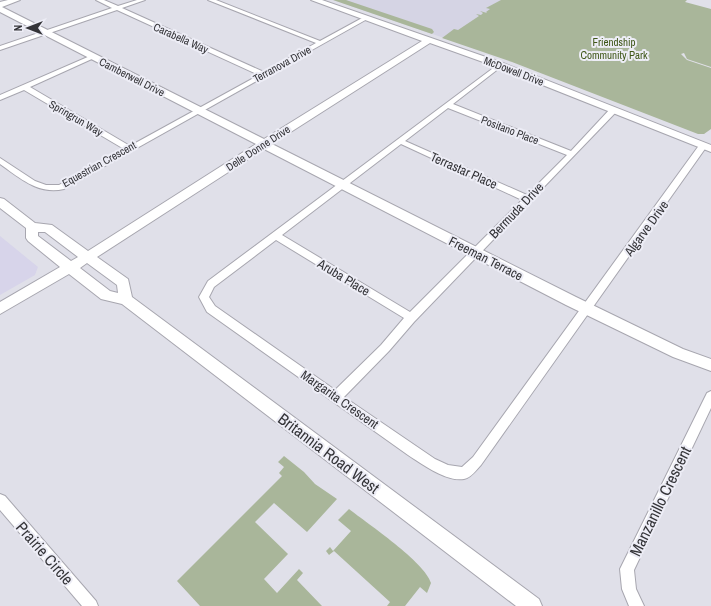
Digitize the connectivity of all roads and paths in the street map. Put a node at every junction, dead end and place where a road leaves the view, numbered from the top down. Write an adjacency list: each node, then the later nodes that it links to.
1 (16, 0): 6 (street)
2 (99, 0): 8 (street, Carabella Way)
3 (142, 0): 8 (street)
4 (211, 0): 12 (street)
5 (315, 0): 9 (street, McDowell Drive)
6 (0, 5)
7 (0, 9): 10 (street, Camberwell Drive)
8 (116, 9): 10 (street); 16 (street, Carabella Way)
9 (366, 18): 11 (street, McDowell Drive); 12 (street, Terranova Drive)
10 (45, 33): 13 (street); 14 (street, Camberwell Drive)
11 (429, 40): 15 (street, McDowell Drive); 23 (street, Delle Donne Drive)
12 (320, 43): 16 (street, Terranova Drive)
13 (0, 48)
14 (92, 57): 17 (street); 21 (street, Camberwell Drive)
15 (500, 65): 19 (street); 20 (street, McDowell Drive)
16 (263, 74): 21 (street, Terranova Drive)
17 (24, 87): 18 (street); 25 (street, Springrun Way)
18 (0, 98)
19 (448, 106): 22 (street); 26 (street, Positano Place)
20 (614, 110): 24 (street, McDowell Drive); 26 (street, Bermuda Drive)
21 (198, 111): 23 (street, Camberwell Drive); 25 (street, Equestrian Crescent)
22 (400, 141): 28 (street); 29 (street, Terrastar Place)
23 (264, 144): 28 (street, Freeman Terrace); 34 (street, Delle Donne Drive)
24 (707, 147): 38 (street, Algarve Drive)
25 (128, 148): 27 (street, Equestrian Crescent)
26 (572, 154): 29 (street, Bermuda Drive)
27 (0, 160)
28 (344, 184): 32 (street, Margarita Crescent); 33 (street, Freeman Terrace)
29 (528, 199): 33 (street, Bermuda Drive)
30 (0, 202): 31 (street, Britannia Road West)
31 (32, 227): 34 (street, Britannia Road West); 35 (street, Britannia Road West)
32 (276, 236): 39 (street, Aruba Place); 42 (street, Margarita Crescent)
33 (475, 252): 38 (street, Freeman Terrace); 39 (street, Bermuda Drive)
34 (87, 257): 35 (street, Delle Donne Drive); 36 (street, Britannia Road West)
35 (70, 268): 36 (street, Britannia Road West); 37 (street, Delle Donne Drive)
36 (126, 300): 45 (street, Britannia Road West)
37 (0, 309)
38 (587, 309): 40 (street, Freeman Terrace); 42 (street, Margarita Crescent)
39 (412, 318): 42 (street, Bermuda Drive)
40 (711, 365)
41 (711, 396): 46 (street, Manzanillo Crescent)
42 (336, 397)
43 (0, 500): 44 (street, Prairie Circle)
44 (91, 606)
45 (532, 606)
46 (637, 606)

